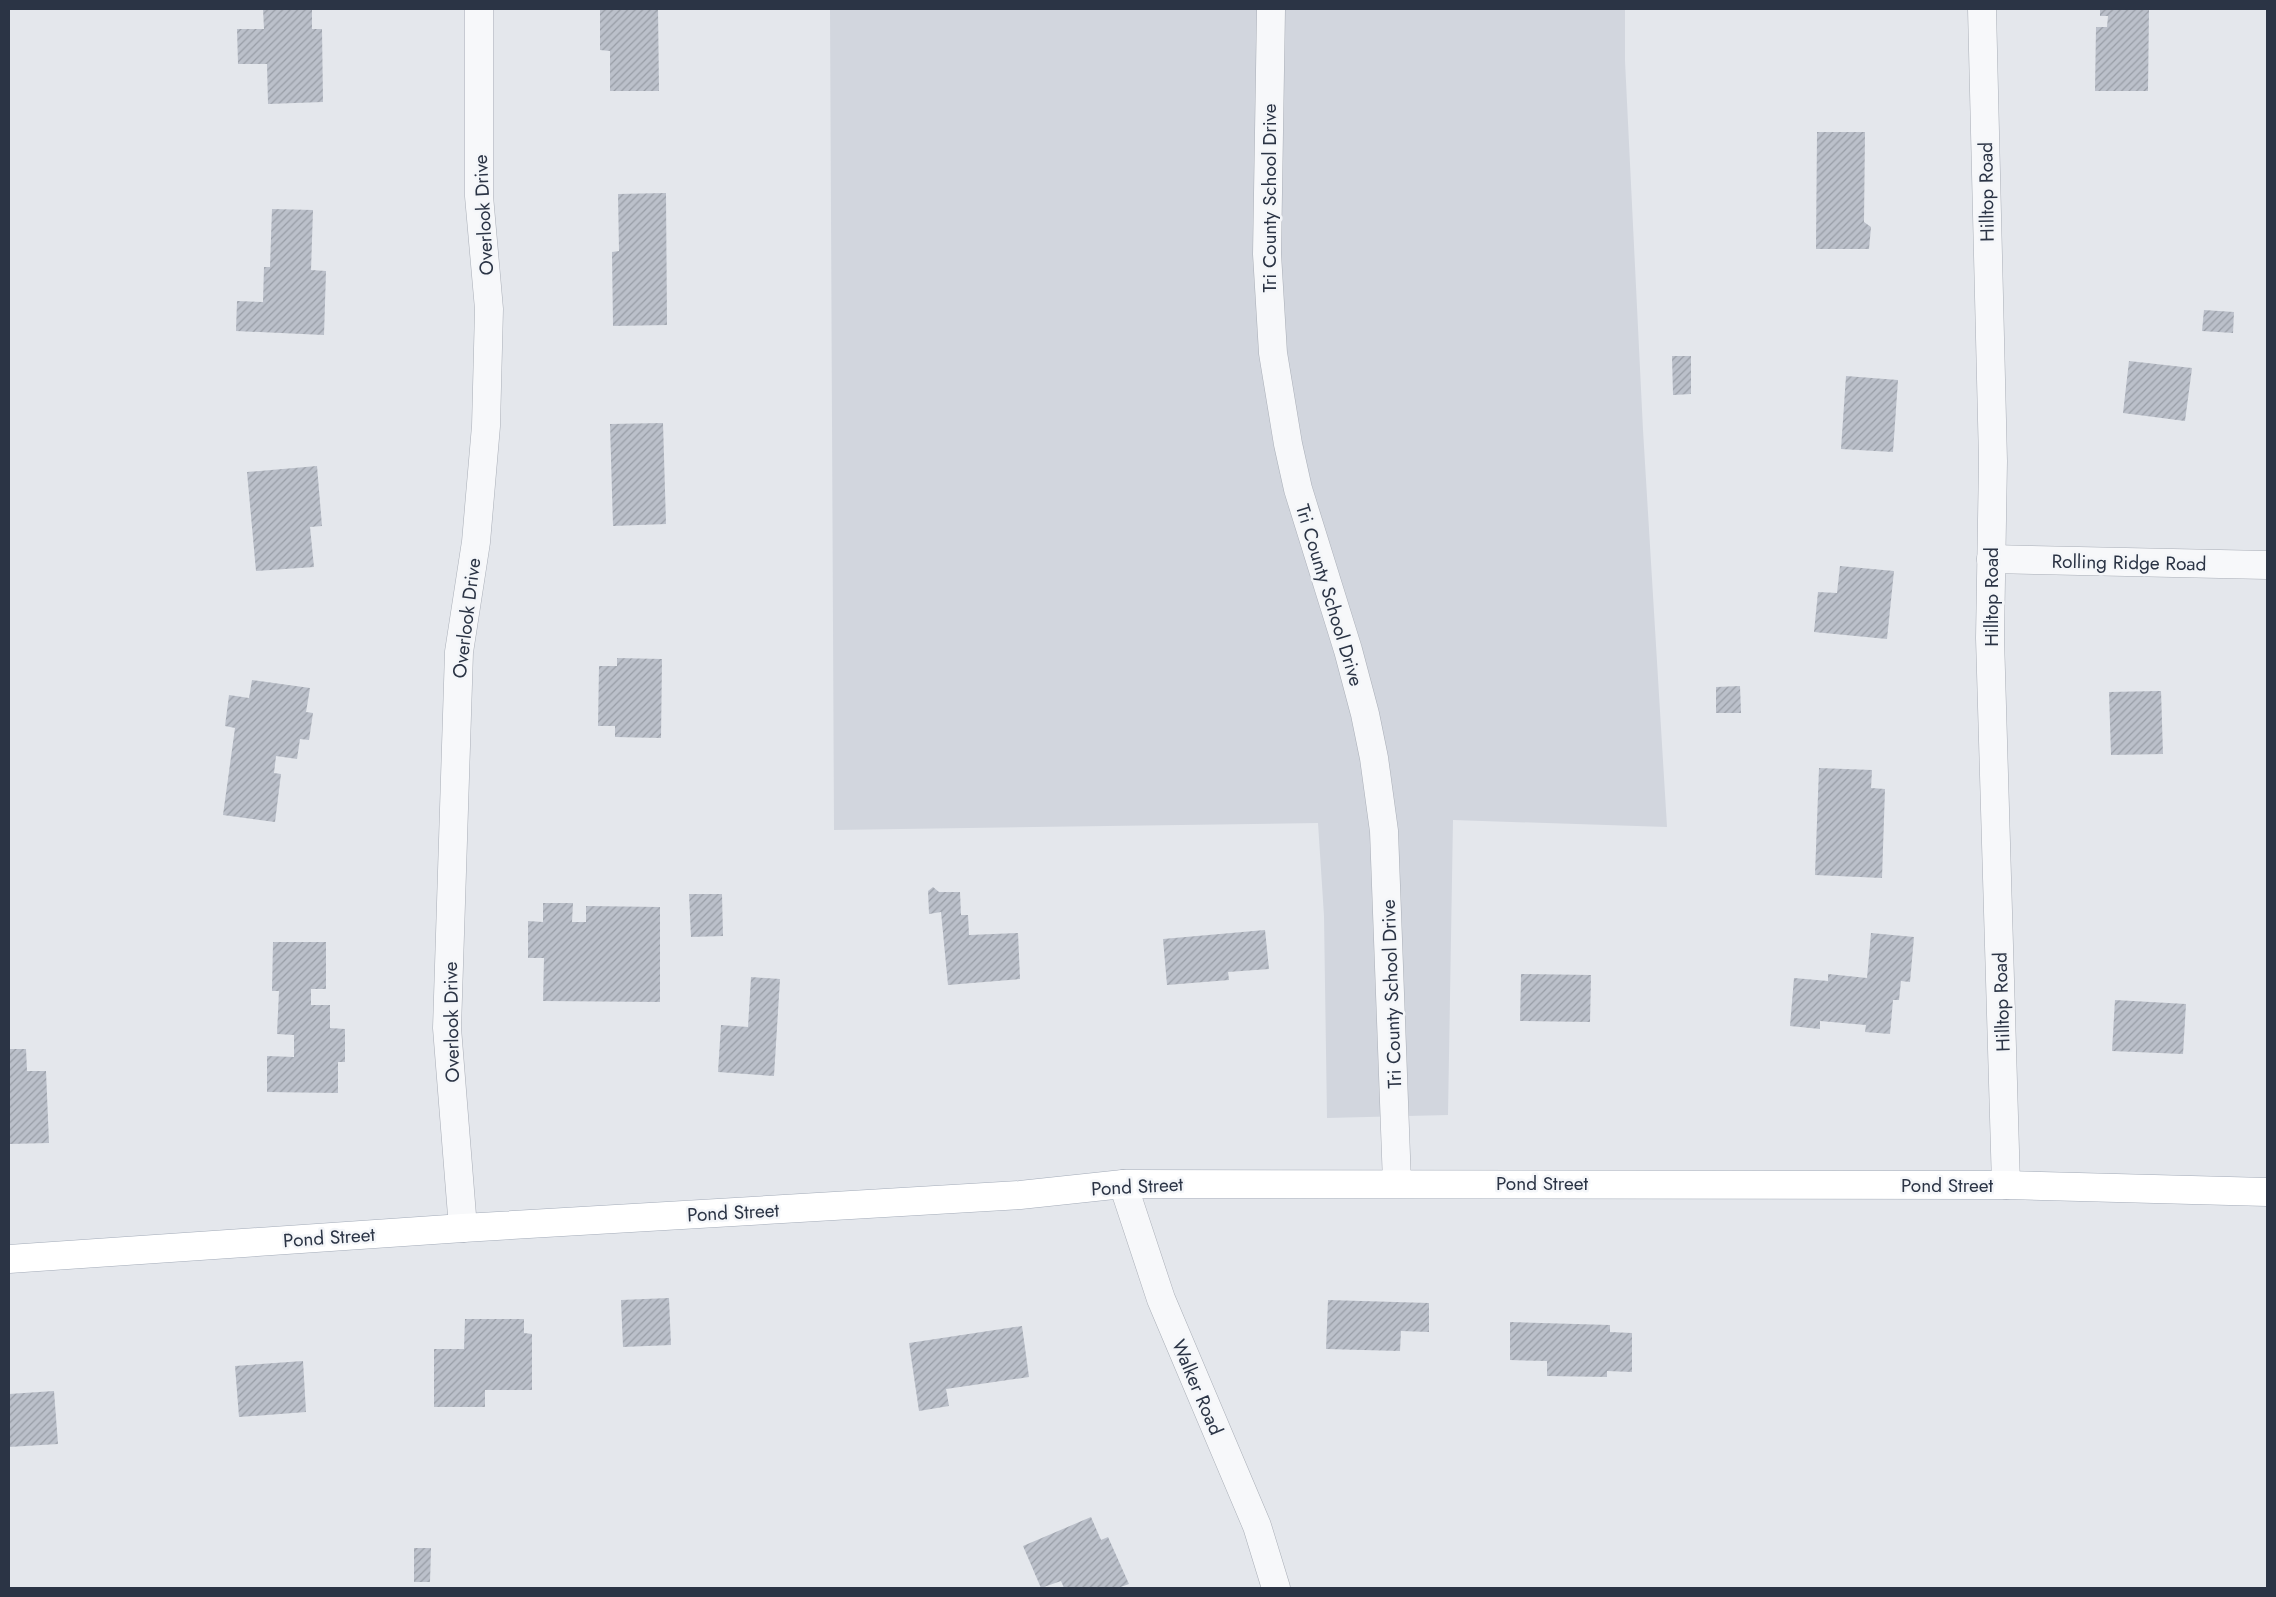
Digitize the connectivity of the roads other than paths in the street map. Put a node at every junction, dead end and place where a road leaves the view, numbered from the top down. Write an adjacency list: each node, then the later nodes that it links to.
1 (478, 9): 10 (street, Overlook Drive)
2 (1271, 9): 6 (street, Tri County School Drive)
3 (1982, 9): 4 (street, Hilltop Road)
4 (1991, 559): 5 (street, Rolling Ridge Road); 8 (street, Hilltop Road)
5 (2267, 565)
6 (1398, 1183): 7 (main road, Pond Street); 8 (main road, Pond Street)
7 (1123, 1184): 10 (main road, Pond Street); 12 (street, Walker Road)
8 (2006, 1185): 9 (main road, Pond Street)
9 (2267, 1192)
10 (464, 1228): 11 (main road, Pond Street)
11 (9, 1259)
12 (1276, 1588)

